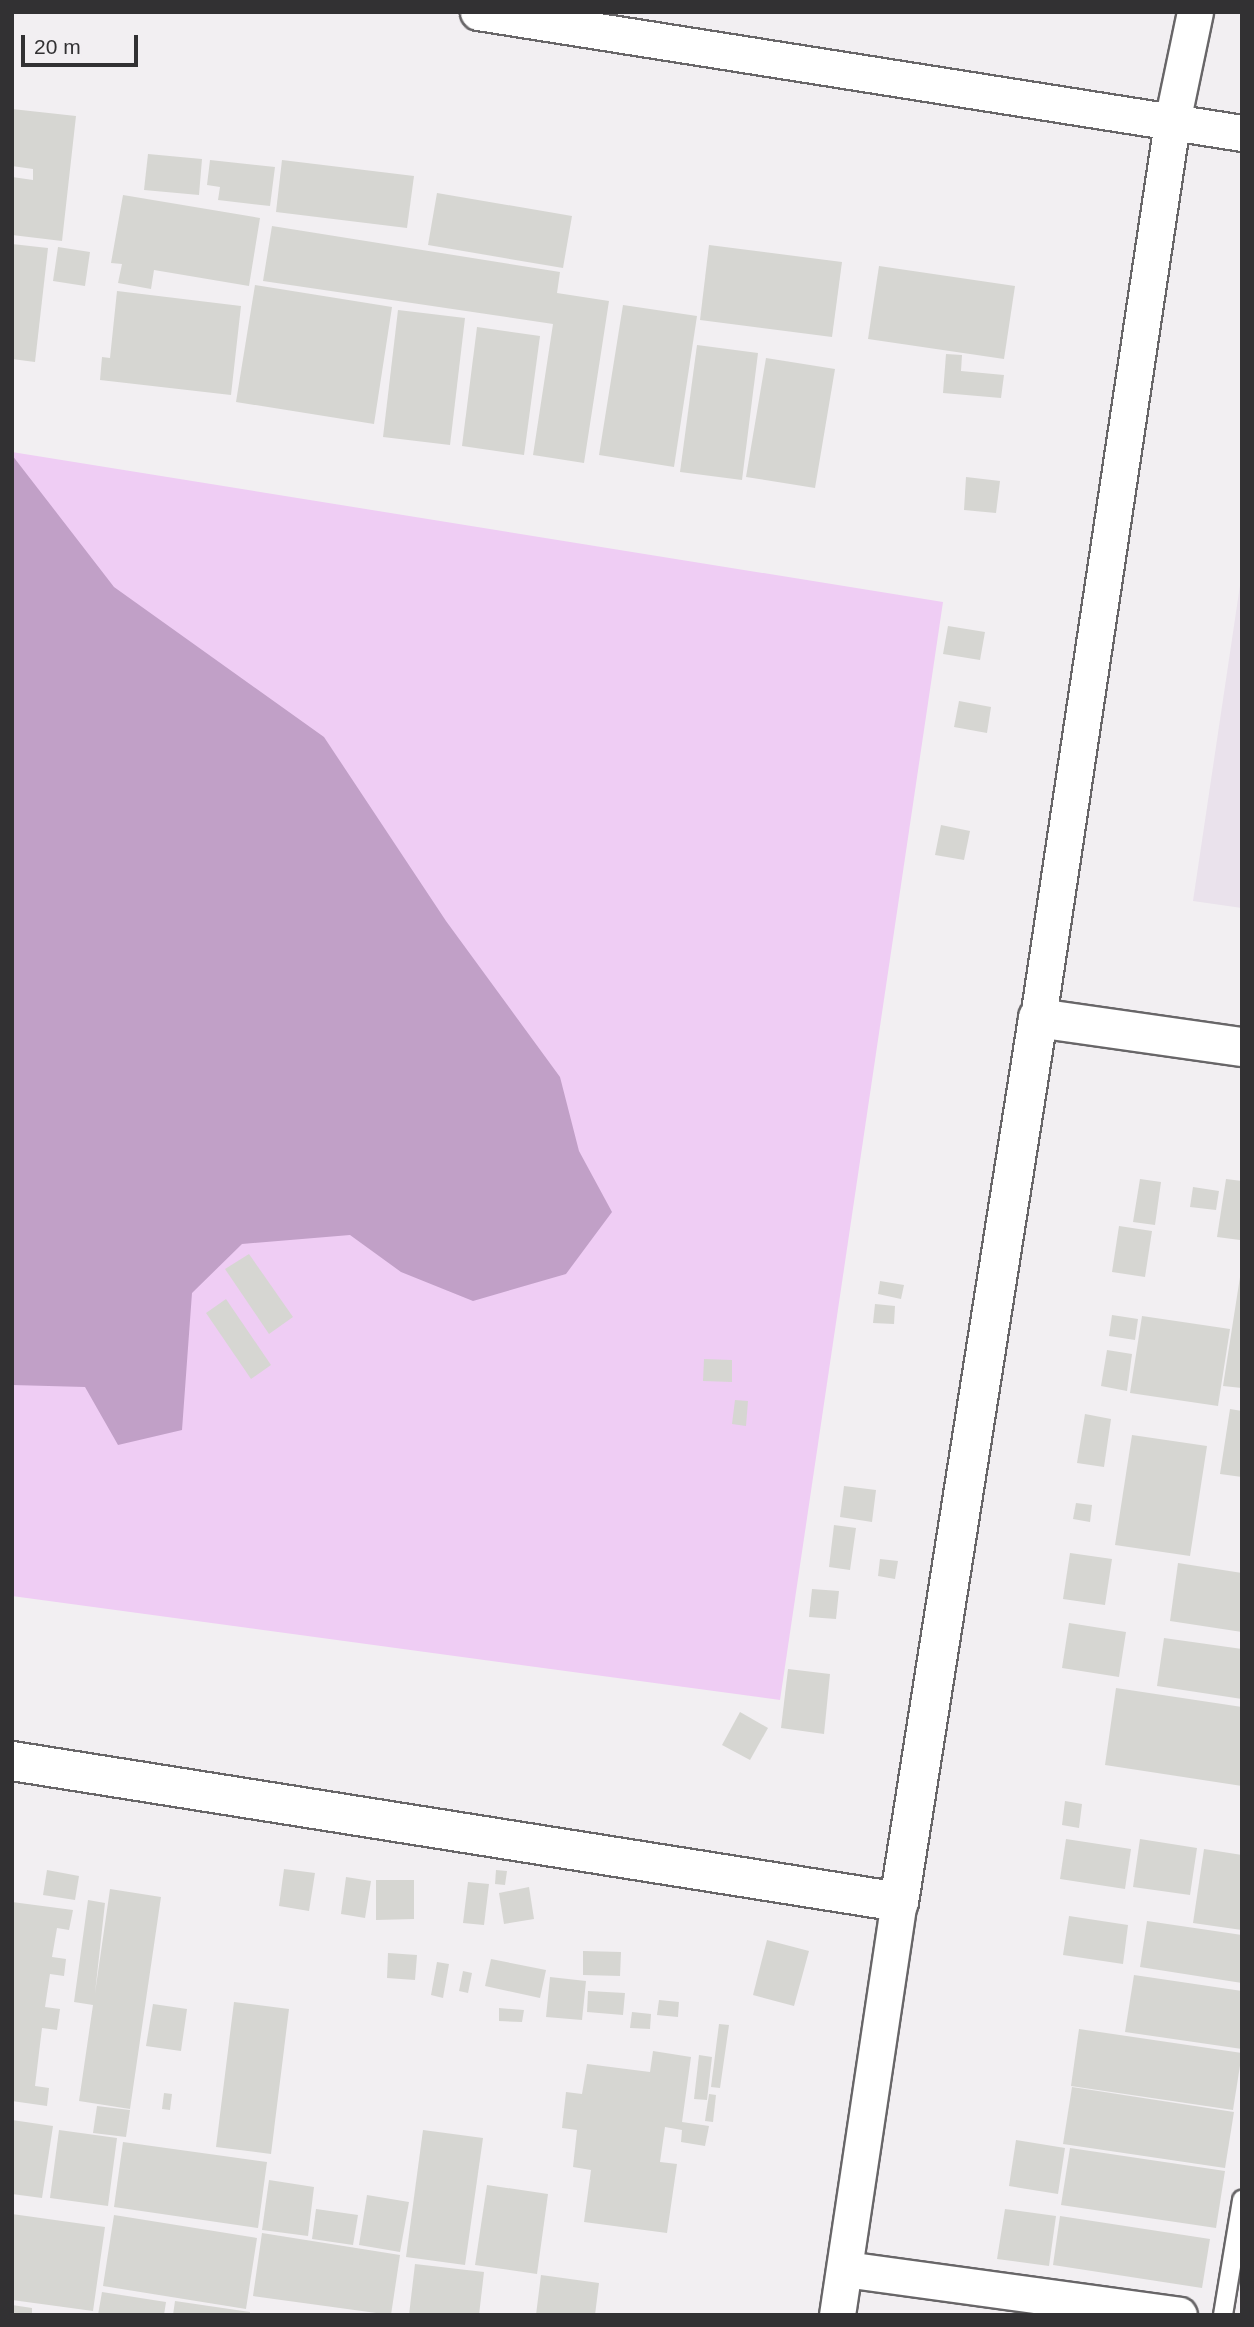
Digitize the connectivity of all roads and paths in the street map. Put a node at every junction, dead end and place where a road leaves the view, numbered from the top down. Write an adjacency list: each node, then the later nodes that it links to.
1 (478, 12): 3 (street)
2 (1195, 12): 3 (street)
3 (1172, 122): 4 (street); 5 (street)
4 (1242, 134)
5 (1038, 1018): 6 (street); 8 (street)
6 (1242, 1047)
7 (12, 1761): 8 (street)
8 (899, 1902): 10 (street)
9 (1242, 2200): 13 (lane)
10 (845, 2269): 11 (street); 12 (street)
11 (837, 2315)
12 (1179, 2315)
13 (1223, 2315)

